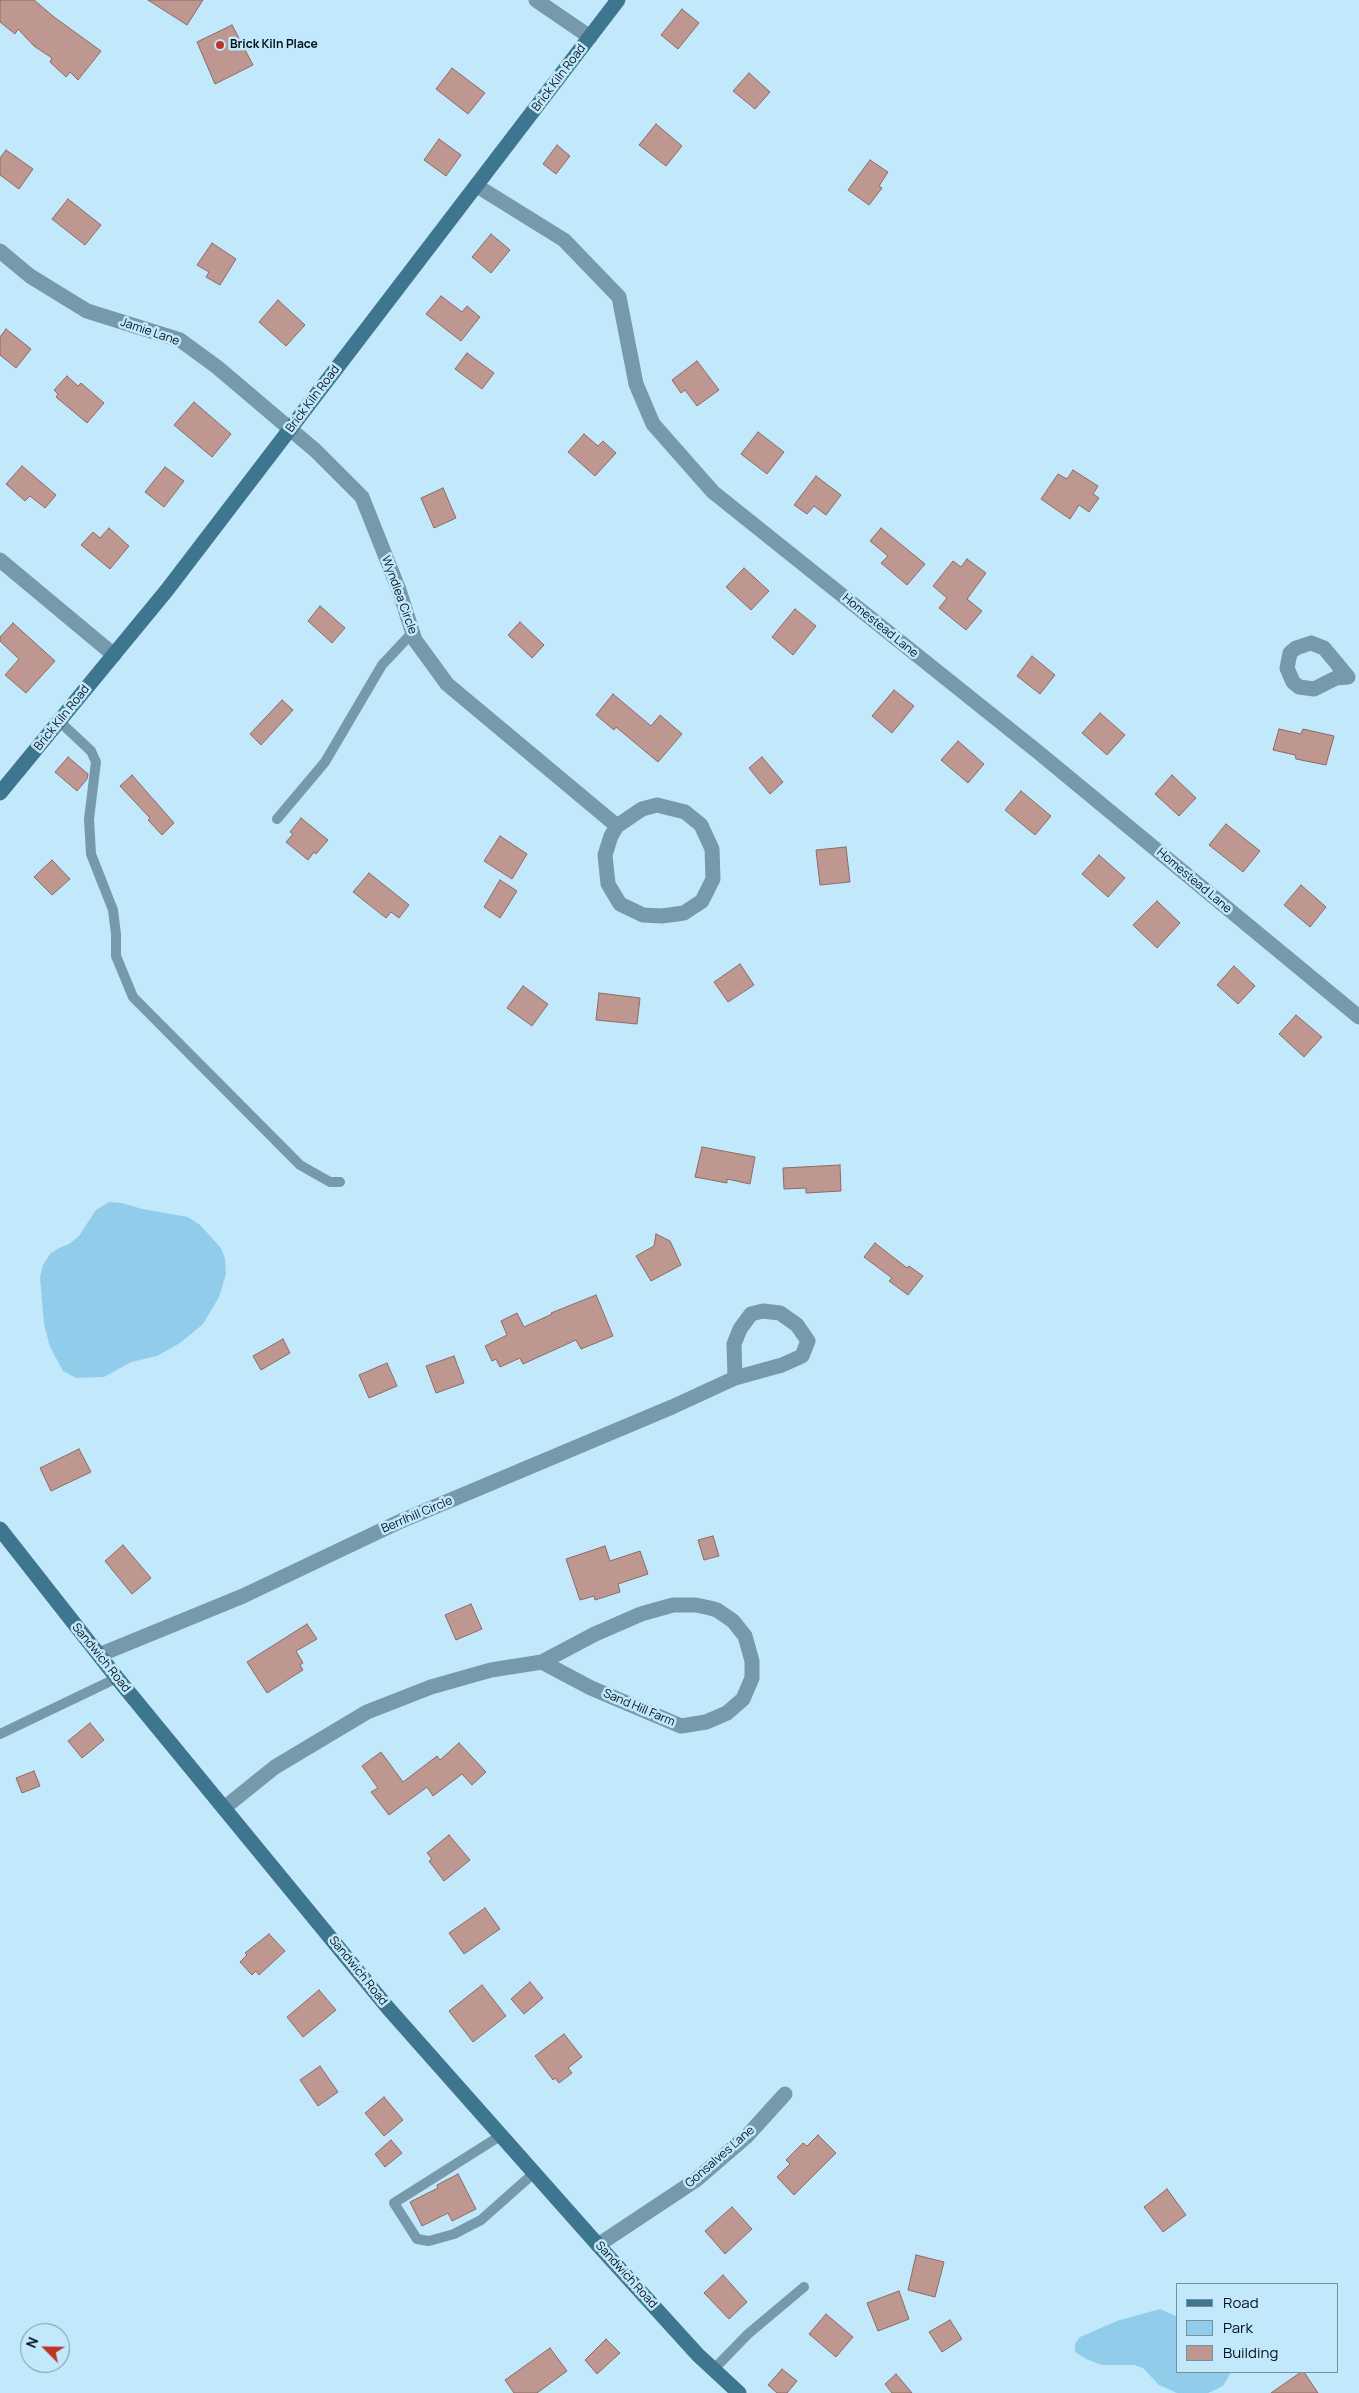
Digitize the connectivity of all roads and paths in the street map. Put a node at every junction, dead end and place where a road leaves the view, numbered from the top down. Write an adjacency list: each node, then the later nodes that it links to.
1 (536, 0): 3 (street)
2 (618, 0): 3 (main road, Brick Kiln Road)
3 (590, 37): 4 (main road, Brick Kiln Road)
4 (477, 186): 6 (main road, Brick Kiln Road); 14 (street, Homestead Lane)
5 (0, 251): 6 (street, Jamie Lane)
6 (290, 429): 8 (street, Wyndlea Circle); 9 (main road, Brick Kiln Road)
7 (0, 560): 9 (street)
8 (412, 632): 12 (lane); 13 (street, Wyndlea Circle)
9 (114, 655): 10 (main road, Brick Kiln Road)
10 (59, 721): 11 (main road, Brick Kiln Road); 15 (lane)
11 (0, 793)
12 (277, 819)
13 (617, 826): 13 (street)
14 (1359, 1017)
15 (340, 1182)
16 (735, 1378): 16 (street, BerrIhill Circle); 18 (street, BerrIhill Circle)
17 (0, 1529): 18 (main road, Sandwich Road)
18 (99, 1655): 20 (main road, Sandwich Road)
19 (542, 1662): 19 (street, Sand Hill Farm); 22 (street, Sand Hill Farm)
20 (117, 1678): 21 (lane); 22 (main road, Sandwich Road)
21 (0, 1734)
22 (224, 1808): 24 (main road, Sandwich Road)
23 (785, 2094): 26 (street, Gonsalves Lane)
24 (500, 2136): 25 (main road, Sandwich Road); 25 (lane)
25 (534, 2173): 26 (main road, Sandwich Road)
26 (598, 2245): 28 (main road, Sandwich Road)
27 (804, 2287): 28 (lane)
28 (714, 2369): 29 (main road, Sandwich Road)
29 (739, 2393)

